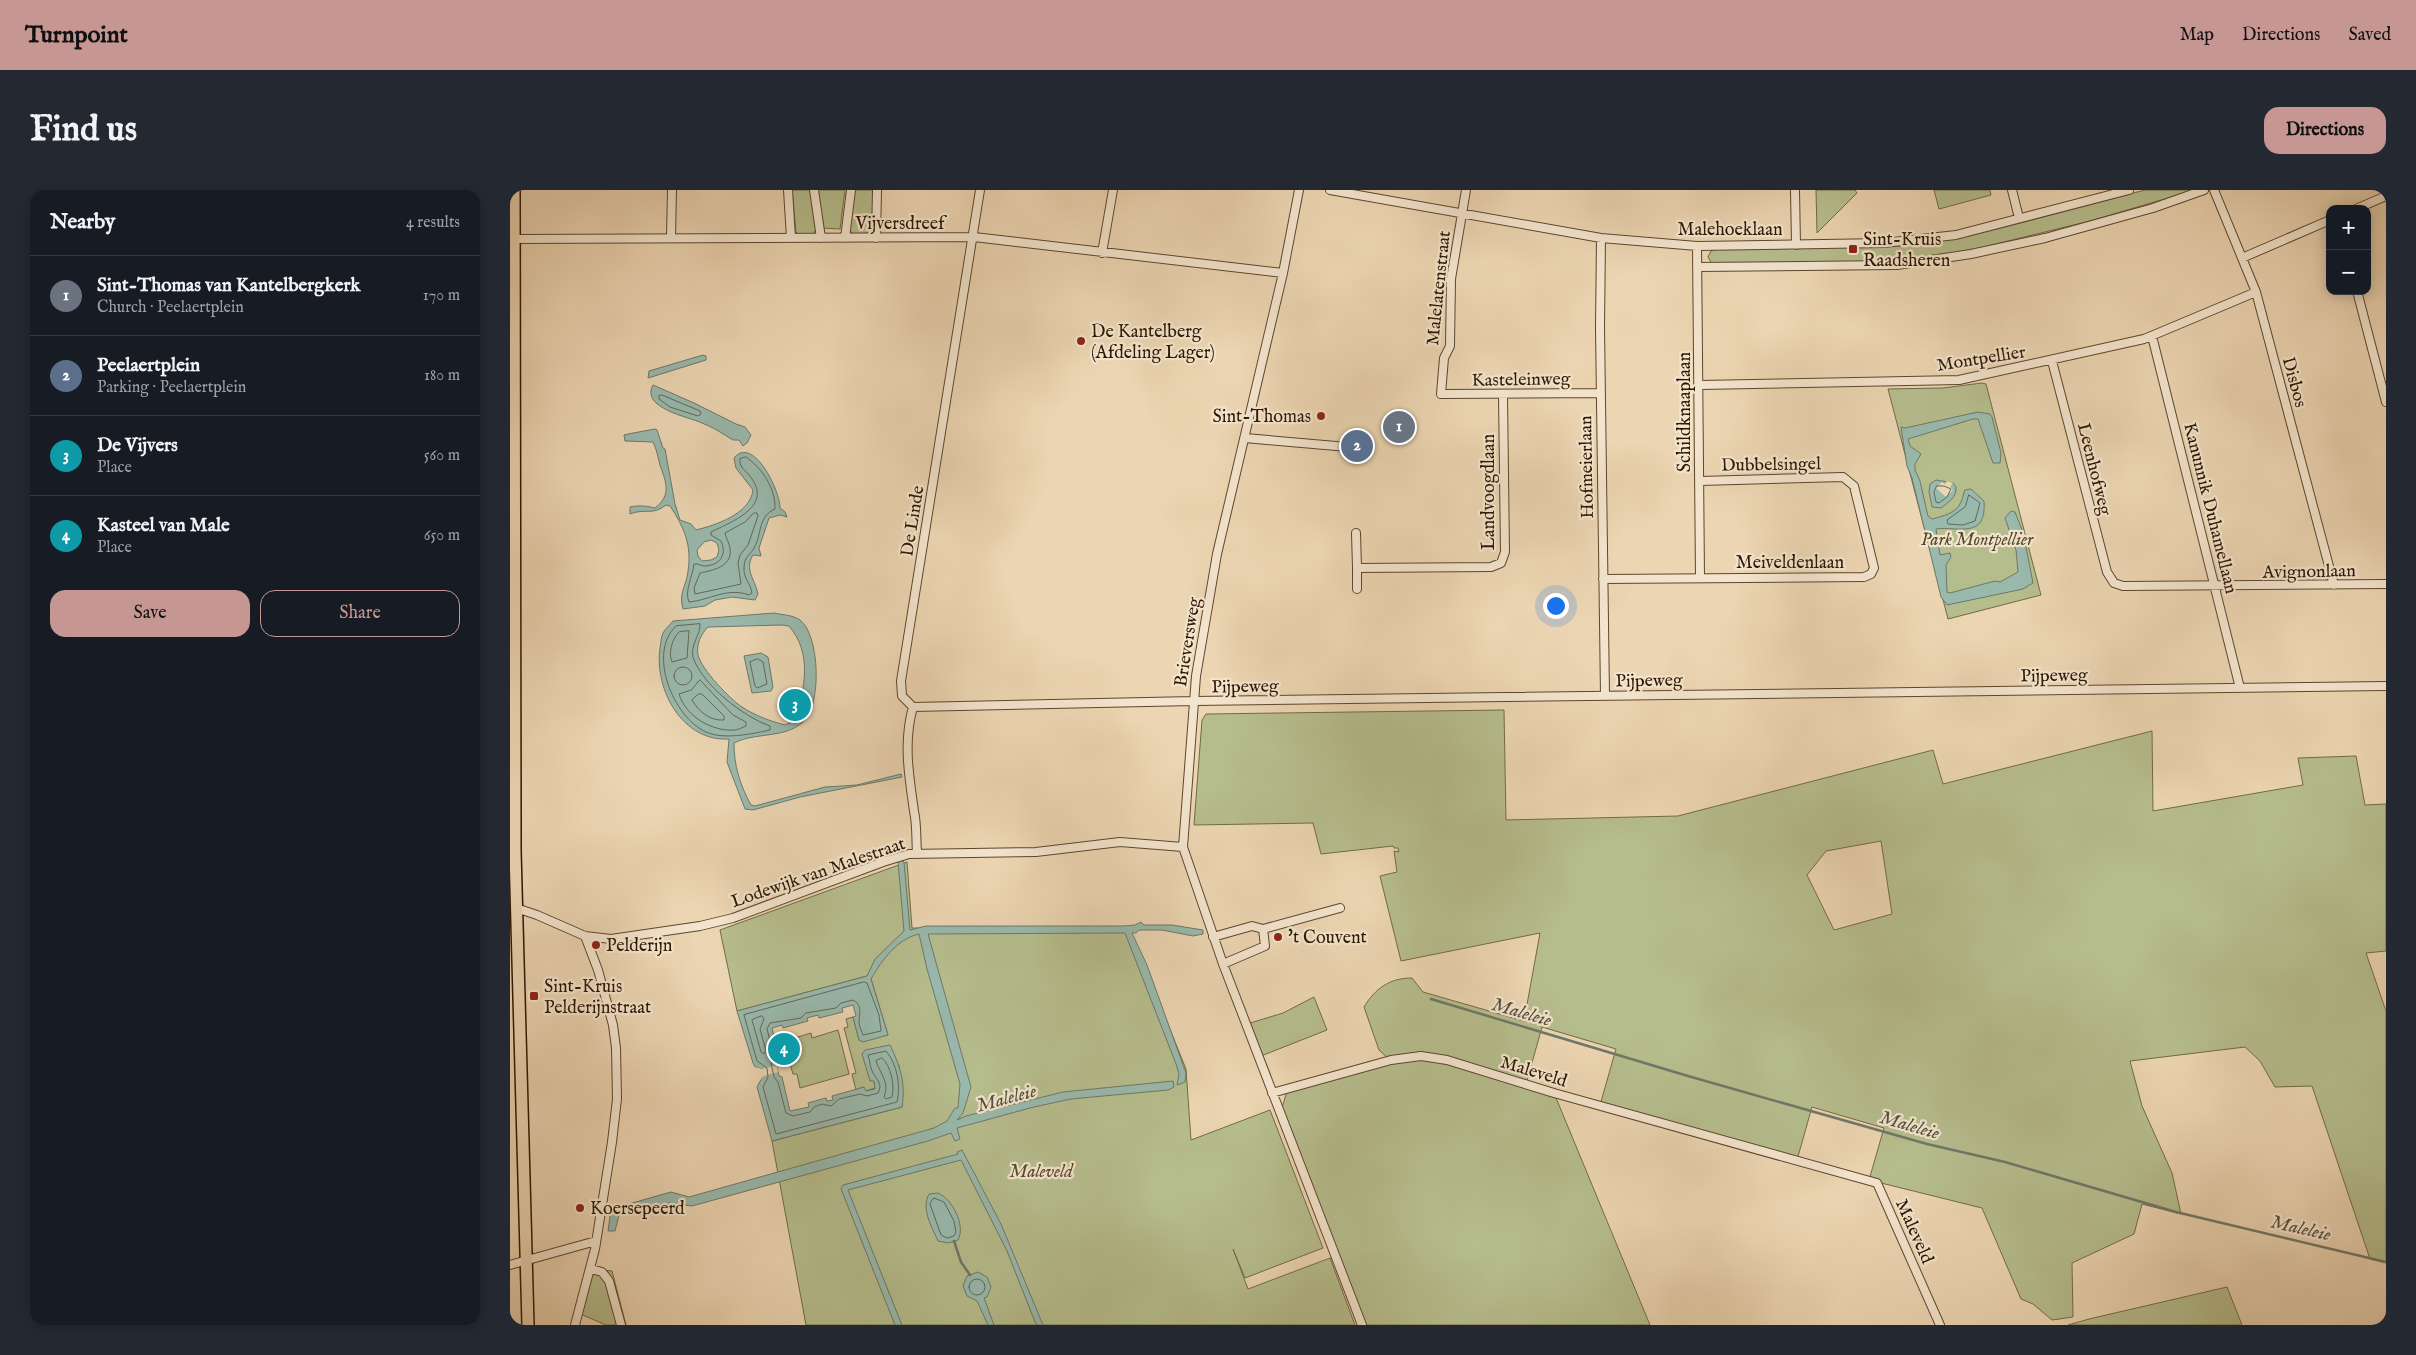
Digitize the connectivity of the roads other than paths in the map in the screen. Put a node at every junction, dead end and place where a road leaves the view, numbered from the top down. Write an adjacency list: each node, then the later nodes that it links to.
1 (514, 190): 29 (main road)
2 (672, 190): 23 (street)
3 (788, 190): 24 (street)
4 (814, 190): 25 (street)
5 (851, 190): 26 (street)
6 (877, 190): 27 (street)
7 (980, 190): 22 (street, De Linde)
8 (1113, 190): 32 (street)
9 (1299, 190): 35 (street, Brieversweg)
10 (1330, 190): 19 (street, Malehoeklaan)
11 (1466, 190): 19 (street, Malelatenstraat)
12 (1795, 190): 30 (street)
13 (2012, 190): 20 (street)
14 (2126, 190): 20 (street, Malehoeklaan)
15 (2204, 190): 34 (street)
16 (2214, 190): 33 (street, Disbos)
17 (2386, 196): 18 (street)
18 (2365, 205)
19 (1462, 214): 28 (street, Malehoeklaan); 42 (street, Malelatenstraat)
20 (2019, 218): 30 (street, Malehoeklaan)
21 (2326, 222): 33 (street)
22 (974, 237): 27 (street, Vijversdreef); 32 (street, Vijversdreef); 63 (street, De Linde)
23 (671, 238): 24 (street, Vijversdreef); 29 (street, Vijversdreef)
24 (791, 238): 25 (street, Vijversdreef)
25 (821, 238): 26 (street, Vijversdreef)
26 (845, 238): 27 (street, Vijversdreef)
27 (876, 238)
28 (1601, 238): 31 (street, Malehoeklaan); 41 (street, Hofmeierlaan)
29 (514, 239): 45 (main road)
30 (1796, 245): 31 (street, Malehoeklaan)
31 (1697, 246): 34 (street, Schildknaaplaan)
32 (1102, 253): 35 (street, Vijversdreef)
33 (2242, 258): 36 (street, Disbos)
34 (1697, 268): 40 (street, Schildknaaplaan)
35 (1283, 273): 46 (street, Brieversweg)
36 (2256, 292): 38 (street, Montpellier); 56 (street, Disbos)
37 (2358, 295): 44 (street)
38 (2152, 336): 39 (street, Montpellier); 57 (street, Kanunnik Duhamellaan)
39 (2052, 361): 40 (street, Montpellier); 54 (street, Leenhofweg)
40 (1700, 385): 49 (street, Schildknaaplaan)
41 (1600, 393): 43 (street, Kasteleinweg); 53 (street, Hofmeierlaan)
42 (1441, 394): 43 (street, Kasteleinweg)
43 (1503, 394): 51 (street, Landvoogdlaan)
44 (2386, 402)
45 (512, 404): 65 (main road)
46 (1245, 438): 47 (street); 62 (street, Brieversweg)
47 (1359, 448)
48 (1843, 477): 49 (street, Dubbelsingel); 52 (street, Meiveldenlaan)
49 (1700, 481): 52 (street, Schildknaaplaan)
50 (1356, 534): 51 (street)
51 (1357, 568): 58 (street)
52 (1700, 578): 53 (street, Meiveldenlaan)
53 (1603, 579): 61 (street, Hofmeierlaan)
54 (2114, 583): 57 (street, Avignonlaan)
55 (2386, 584): 56 (street, Avignonlaan)
56 (2334, 585): 57 (street, Avignonlaan)
57 (2215, 587): 60 (street, Kanunnik Duhamellaan)
58 (1357, 589)
59 (2386, 686): 60 (street, Pijpeweg)
60 (2240, 688): 61 (street, Pijpeweg)
61 (1605, 696): 62 (street, Pijpeweg)
62 (1194, 701): 63 (street, Pijpeweg); 64 (street, Brieversweg)
63 (913, 707): 66 (street)
64 (1183, 846): 66 (street, Lodewijk van Malestraat); 71 (street, Brieversweg)
65 (512, 851): 67 (main road)
66 (917, 853): 70 (street, Lodewijk van Malestraat)
67 (516, 908): 70 (street, Lodewijk van Malestraat); 75 (main road)
68 (1340, 908): 69 (street)
69 (1264, 929): 71 (street); 72 (street)
70 (585, 936): 74 (street)
71 (1213, 937): 72 (street, Brieversweg)
72 (1223, 964): 73 (street, Brieversweg)
73 (1272, 1093): 81 (street); 82 (street, Maleveld)
74 (596, 1242): 75 (street); 77 (street)
75 (528, 1261): 76 (street); 78 (main road)
76 (510, 1265)
77 (590, 1269): 79 (street); 80 (street)
78 (528, 1325)
79 (575, 1325)
80 (622, 1325)
81 (1362, 1325)
82 (1940, 1325)

